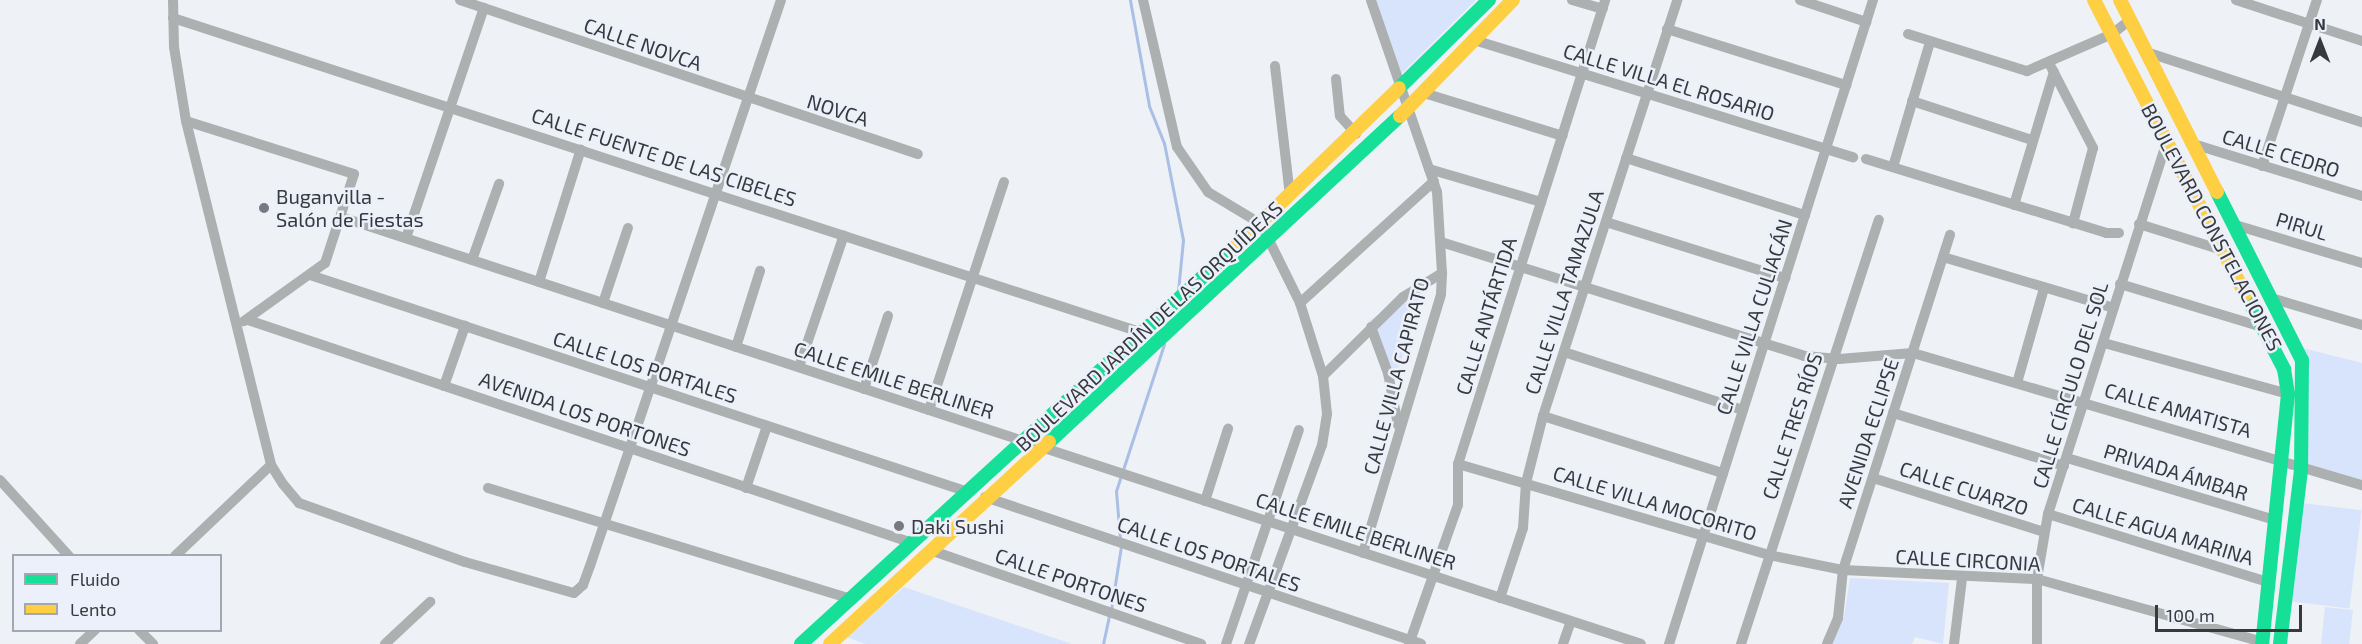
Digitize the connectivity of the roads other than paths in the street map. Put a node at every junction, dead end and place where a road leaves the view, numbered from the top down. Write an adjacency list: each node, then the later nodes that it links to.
1 (173, 0): 19 (street)
2 (460, 0): 16 (street, CALLE NOVCA)
3 (781, 0): 39 (street)
4 (1143, 0): 74 (street)
5 (1371, 0): 35 (street, CALLE VILLA CAPIRATO)
6 (1488, 0): 35 (street, BOULEVARD JARDÍN DE LAS ORQUÍDEAS)
7 (1513, 0): 26 (street, BOULEVARD JARDÍN DE LAS ORQUÍDEAS)
8 (1572, 0): 17 (street)
9 (1677, 0): 23 (street, CALLE VILLA TAMAZULA)
10 (1800, 0): 20 (street)
11 (1873, 0): 20 (street, CALLE VILLA CULIACÁN)
12 (2094, 0): 24 (street, BOULEVARD CONSTELACIONES)
13 (2120, 0): 21 (street, BOULEVARD CONSTELACIONES)
14 (2236, 0): 22 (street)
15 (2317, 0): 22 (street)
16 (472, 2): 18 (street, CALLE NOVCA)
17 (1604, 5): 32 (street, CALLE ANTÁRTIDA)
18 (483, 8): 39 (street, CALLE NOVCA); 41 (street)
19 (173, 18): 41 (street, CALLE FUENTE DE LAS CIBELES); 43 (street)
20 (1866, 22): 34 (street, CALLE VILLA CULIACÁN)
21 (2128, 22): 24 (street); 29 (street, BOULEVARD CONSTELACIONES)
22 (2309, 24): 27 (street); 38 (street)
23 (1667, 28): 34 (street); 37 (street, CALLE VILLA TAMAZULA)
24 (2113, 33): 31 (street); 48 (street, BOULEVARD CONSTELACIONES)
25 (1908, 34): 28 (street)
26 (1474, 40): 32 (street, CALLE VILLA EL ROSARIO); 36 (street, BOULEVARD JARDÍN DE LAS ORQUÍDEAS)
27 (2362, 41)
28 (1929, 42): 31 (street); 40 (street)
29 (2146, 52): 38 (street); 49 (street, BOULEVARD CONSTELACIONES)
30 (1275, 66): 63 (street)
31 (2052, 67): 47 (street); 73 (street)
32 (1581, 74): 37 (street, CALLE VILLA EL ROSARIO); 46 (street, CALLE ANTÁRTIDA)
33 (1336, 79): 45 (street)
34 (1846, 85): 51 (street, CALLE VILLA CULIACÁN)
35 (1400, 92): 42 (street, CALLE VILLA CAPIRATO); 45 (street, BOULEVARD JARDÍN DE LAS ORQUÍDEAS)
36 (1424, 93): 42 (street, BOULEVARD JARDÍN DE LAS ORQUÍDEAS); 46 (street)
37 (1645, 94): 51 (street, CALLE VILLA EL ROSARIO); 54 (street, CALLE VILLA TAMAZULA)
38 (2285, 97): 44 (street); 56 (street)
39 (747, 99): 52 (street, NOVCA); 62 (street)
40 (1912, 101): 47 (street); 57 (street)
41 (450, 106): 50 (street, CALLE FUENTE DE LAS CIBELES); 81 (street)
42 (1406, 110): 58 (street, CALLE VILLA CAPIRATO); 82 (street, BOULEVARD JARDÍN DE LAS ORQUÍDEAS)
43 (186, 121): 70 (street); 103 (street)
44 (2362, 122)
45 (1356, 134): 63 (street, BOULEVARD JARDÍN DE LAS ORQUÍDEAS)
46 (1563, 136): 66 (street, CALLE ANTÁRTIDA)
47 (2032, 140): 67 (street)
48 (2167, 142): 68 (street, BOULEVARD CONSTELACIONES); 75 (street, CALLE CÍRCULO DEL SOL)
49 (2189, 143): 56 (street, CALLE CEDRO); 65 (street, BOULEVARD CONSTELACIONES)
50 (581, 149): 62 (street, CALLE FUENTE DE LAS CIBELES); 94 (street)
51 (1826, 149): 53 (street, CALLE VILLA EL ROSARIO); 69 (street, CALLE VILLA CULIACÁN)
52 (918, 154)
53 (1853, 157)
54 (1626, 158): 69 (street); 72 (street, CALLE VILLA TAMAZULA)
55 (1866, 159): 57 (street)
56 (2262, 166): 64 (street, CALLE CEDRO)
57 (1893, 167): 67 (street)
58 (1429, 169): 60 (street, CALLE VILLA CAPIRATO); 66 (street)
59 (1004, 182): 92 (street)
60 (1434, 182): 83 (street, CALLE VILLA CAPIRATO); 100 (street)
61 (499, 184): 86 (street)
62 (715, 193): 79 (street, CALLE FUENTE DE LAS CIBELES); 104 (street)
63 (1290, 196): 74 (street, BOULEVARD JARDÍN DE LAS ORQUÍDEAS)
64 (2362, 196)
65 (2217, 198): 68 (street); 76 (street, BOULEVARD CONSTELACIONES)
66 (1541, 202): 88 (street, CALLE ANTÁRTIDA)
67 (2014, 205): 73 (street)
68 (2198, 206): 84 (street, BOULEVARD CONSTELACIONES)
69 (1805, 215): 93 (street, CALLE VILLA CULIACÁN)
70 (341, 217): 81 (street, CALLE EMILE BERLINER); 91 (street)
71 (1879, 220): 115 (street, CALLE TRES RÍOS)
72 (1606, 222): 93 (street); 96 (street, CALLE VILLA TAMAZULA)
73 (2073, 223): 78 (street)
74 (1262, 224): 82 (street); 109 (street, BOULEVARD JARDÍN DE LAS ORQUÍDEAS)
75 (2139, 224): 84 (street); 95 (street, CALLE CÍRCULO DEL SOL)
76 (2232, 224): 87 (street, PIRUL); 98 (street, BOULEVARD CONSTELACIONES)
77 (628, 228): 99 (street)
78 (2119, 233)
79 (844, 235): 92 (street, CALLE FUENTE DE LAS CIBELES); 116 (street)
80 (1950, 235): 85 (street, AVENIDA ECLIPSE)
81 (406, 238): 86 (street, CALLE EMILE BERLINER)
82 (1270, 238): 100 (street); 133 (street, BOULEVARD JARDÍN DE LAS ORQUÍDEAS)
83 (1441, 242): 88 (street); 90 (street, CALLE VILLA CAPIRATO)
84 (2222, 250): 108 (street, BOULEVARD CONSTELACIONES)
85 (1943, 256): 97 (street); 114 (street, AVENIDA ECLIPSE)
86 (472, 260): 94 (street, CALLE EMILE BERLINER)
87 (2362, 263)
88 (1520, 266): 96 (street); 137 (street, CALLE ANTÁRTIDA)
89 (760, 271): 112 (street)
90 (1442, 273): 107 (street); 129 (street, CALLE VILLA CAPIRATO)
91 (310, 275): 103 (street); 106 (street, CALLE LOS PORTALES)
92 (972, 277): 109 (street, CALLE FUENTE DE LAS CIBELES); 124 (street)
93 (1785, 278): 111 (street, CALLE VILLA CULIACÁN)
94 (539, 282): 99 (street, CALLE EMILE BERLINER)
95 (2120, 284): 101 (street, CALLE CÍRCULO DEL SOL); 108 (street)
96 (1585, 287): 111 (street); 113 (street, CALLE VILLA TAMAZULA)
97 (2044, 288): 101 (street); 118 (street)
98 (2271, 298): 105 (street); 139 (street, BOULEVARD CONSTELACIONES)
99 (603, 303): 104 (street, CALLE EMILE BERLINER)
100 (1300, 303): 117 (street)
101 (2114, 308): 110 (street, CALLE CÍRCULO DEL SOL)
102 (888, 316): 121 (street)
103 (243, 322): 119 (street, AVENIDA LOS PORTONES); 138 (street)
104 (671, 325): 112 (street, CALLE EMILE BERLINER); 120 (street)
105 (2362, 325)
106 (465, 326): 119 (street); 120 (street, CALLE LOS PORTALES)
107 (1371, 327): 117 (street); 129 (street)
108 (2266, 328): 122 (street, BOULEVARD CONSTELACIONES)
109 (1143, 333): 132 (street, BOULEVARD JARDÍN DE LAS ORQUÍDEAS)
110 (2104, 343): 122 (street); 123 (street, CALLE CÍRCULO DEL SOL)
111 (1764, 344): 115 (street); 125 (street, CALLE VILLA CULIACÁN)
112 (736, 346): 116 (street, CALLE EMILE BERLINER)
113 (1564, 352): 125 (street); 127 (street, CALLE VILLA TAMAZULA)
114 (1913, 353): 115 (street); 118 (street, CALLE AMATISTA); 126 (street, AVENIDA ECLIPSE)
115 (1833, 359): 162 (street, CALLE TRES RÍOS)
116 (799, 367): 121 (street, CALLE EMILE BERLINER)
117 (1323, 376): 154 (street)
118 (2017, 383): 123 (street, CALLE AMATISTA)
119 (444, 386): 134 (street, AVENIDA LOS PORTONES)
120 (650, 387): 128 (street, CALLE LOS PORTALES); 134 (street)
121 (864, 389): 124 (street, CALLE EMILE BERLINER)
122 (2288, 394): 135 (street, BOULEVARD CONSTELACIONES)
123 (2085, 402): 135 (street, CALLE AMATISTA); 136 (street, CALLE CÍRCULO DEL SOL)
124 (929, 410): 132 (street, CALLE EMILE BERLINER)
125 (1743, 410): 140 (street, CALLE VILLA CULIACÁN)
126 (1893, 413): 136 (street, PRIVADA ÁMBAR); 141 (street, AVENIDA ECLIPSE)
127 (1543, 416): 140 (street); 143 (street, CALLE VILLA TAMAZULA)
128 (766, 426): 146 (street); 147 (street, CALLE LOS PORTALES)
129 (1398, 428): 159 (street, CALLE VILLA CAPIRATO)
130 (1228, 429): 149 (street)
131 (1299, 429): 152 (street)
132 (1024, 441): 133 (street, CALLE EMILE BERLINER); 147 (street, BOULEVARD JARDÍN DE LAS ORQUÍDEAS)
133 (1041, 446): 148 (street, BOULEVARD JARDÍN DE LAS ORQUÍDEAS); 149 (street, CALLE EMILE BERLINER)
134 (629, 448): 146 (street, AVENIDA LOS PORTONES); 153 (street)
135 (2284, 460): 139 (street, CALLE AMATISTA); 151 (street, BOULEVARD CONSTELACIONES)
136 (2066, 462): 150 (street, CALLE CÍRCULO DEL SOL); 151 (street, PRIVADA ÁMBAR)
137 (1458, 464): 143 (street, CALLE VILLA MOCORITO); 164 (street, CALLE ANTÁRTIDA)
138 (272, 465): 153 (street); 161 (street)
139 (2299, 467): 144 (street, CALLE AMATISTA); 194 (street)
140 (1723, 473): 156 (street, CALLE VILLA CULIACÁN)
141 (1873, 478): 155 (street, CALLE CUARZO); 163 (street, AVENIDA ECLIPSE)
142 (0, 480): 160 (street)
143 (1526, 483): 156 (street, CALLE VILLA MOCORITO); 170 (street, CALLE VILLA TAMAZULA)
144 (2362, 485)
145 (488, 488): 153 (street)
146 (746, 488): 157 (street, AVENIDA LOS PORTONES)
147 (968, 492): 157 (street, BOULEVARD JARDÍN DE LAS ORQUÍDEAS)
148 (985, 497): 158 (street, BOULEVARD JARDÍN DE LAS ORQUÍDEAS); 168 (street, CALLE LOS PORTALES)
149 (1205, 501): 152 (street, CALLE EMILE BERLINER)
150 (2048, 514): 155 (street, CALLE CÍRCULO DEL SOL); 167 (street, CALLE AGUA MARINA)
151 (2275, 520): 167 (street, BOULEVARD CONSTELACIONES)
152 (1269, 522): 154 (street, CALLE EMILE BERLINER); 168 (street)
153 (604, 524): 171 (street)
154 (1288, 528): 159 (street, CALLE EMILE BERLINER); 169 (street)
155 (2044, 532): 166 (street, CALLE CÍRCULO DEL SOL)
156 (1703, 535): 162 (street, CALLE VILLA MOCORITO); 190 (street, CALLE VILLA CULIACÁN)
157 (912, 543): 171 (street, BOULEVARD JARDÍN DE LAS ORQUÍDEAS)
158 (930, 550): 177 (street, BOULEVARD JARDÍN DE LAS ORQUÍDEAS); 184 (street, CALLE PORTONES)
159 (1363, 553): 164 (street, CALLE EMILE BERLINER)
160 (68, 554)
161 (176, 554)
162 (1769, 555): 163 (street, CALLE VILLA MOCORITO); 191 (street, CALLE TRES RÍOS)
163 (1843, 570): 165 (street, CALLE CIRCONIA); 192 (street, AVENIDA ECLIPSE)
164 (1432, 576): 170 (street, CALLE EMILE BERLINER); 176 (street, CALLE ANTÁRTIDA)
165 (1962, 579): 166 (street, CALLE CIRCONIA); 193 (street)
166 (2037, 579): 178 (street, CALLE CÍRCULO DEL SOL); 179 (street, CALLE CIRCONIA)
167 (2268, 582): 179 (street, BOULEVARD CONSTELACIONES)
168 (1246, 585): 169 (street, CALLE LOS PORTALES); 185 (street)
169 (1266, 592): 176 (street, CALLE LOS PORTALES); 186 (street)
170 (1500, 598): 173 (street, CALLE EMILE BERLINER)
171 (850, 599): 183 (street, BOULEVARD JARDÍN DE LAS ORQUÍDEAS)
172 (429, 602): 182 (street)
173 (1571, 621): 188 (street); 189 (street, CALLE EMILE BERLINER)
174 (93, 632): 180 (street)
175 (141, 632): 181 (street)
176 (1409, 642): 187 (street, CALLE LOS PORTALES)
177 (834, 643)
178 (2041, 643)
179 (2262, 643)
180 (80, 644)
181 (153, 644)
182 (385, 644)
183 (801, 644)
184 (1201, 644)
185 (1226, 644)
186 (1249, 644)
187 (1421, 644)
188 (1563, 644)
189 (1641, 644)
190 (1669, 644)
191 (1741, 644)
192 (1827, 644)
193 (1954, 644)
194 (2280, 644)

